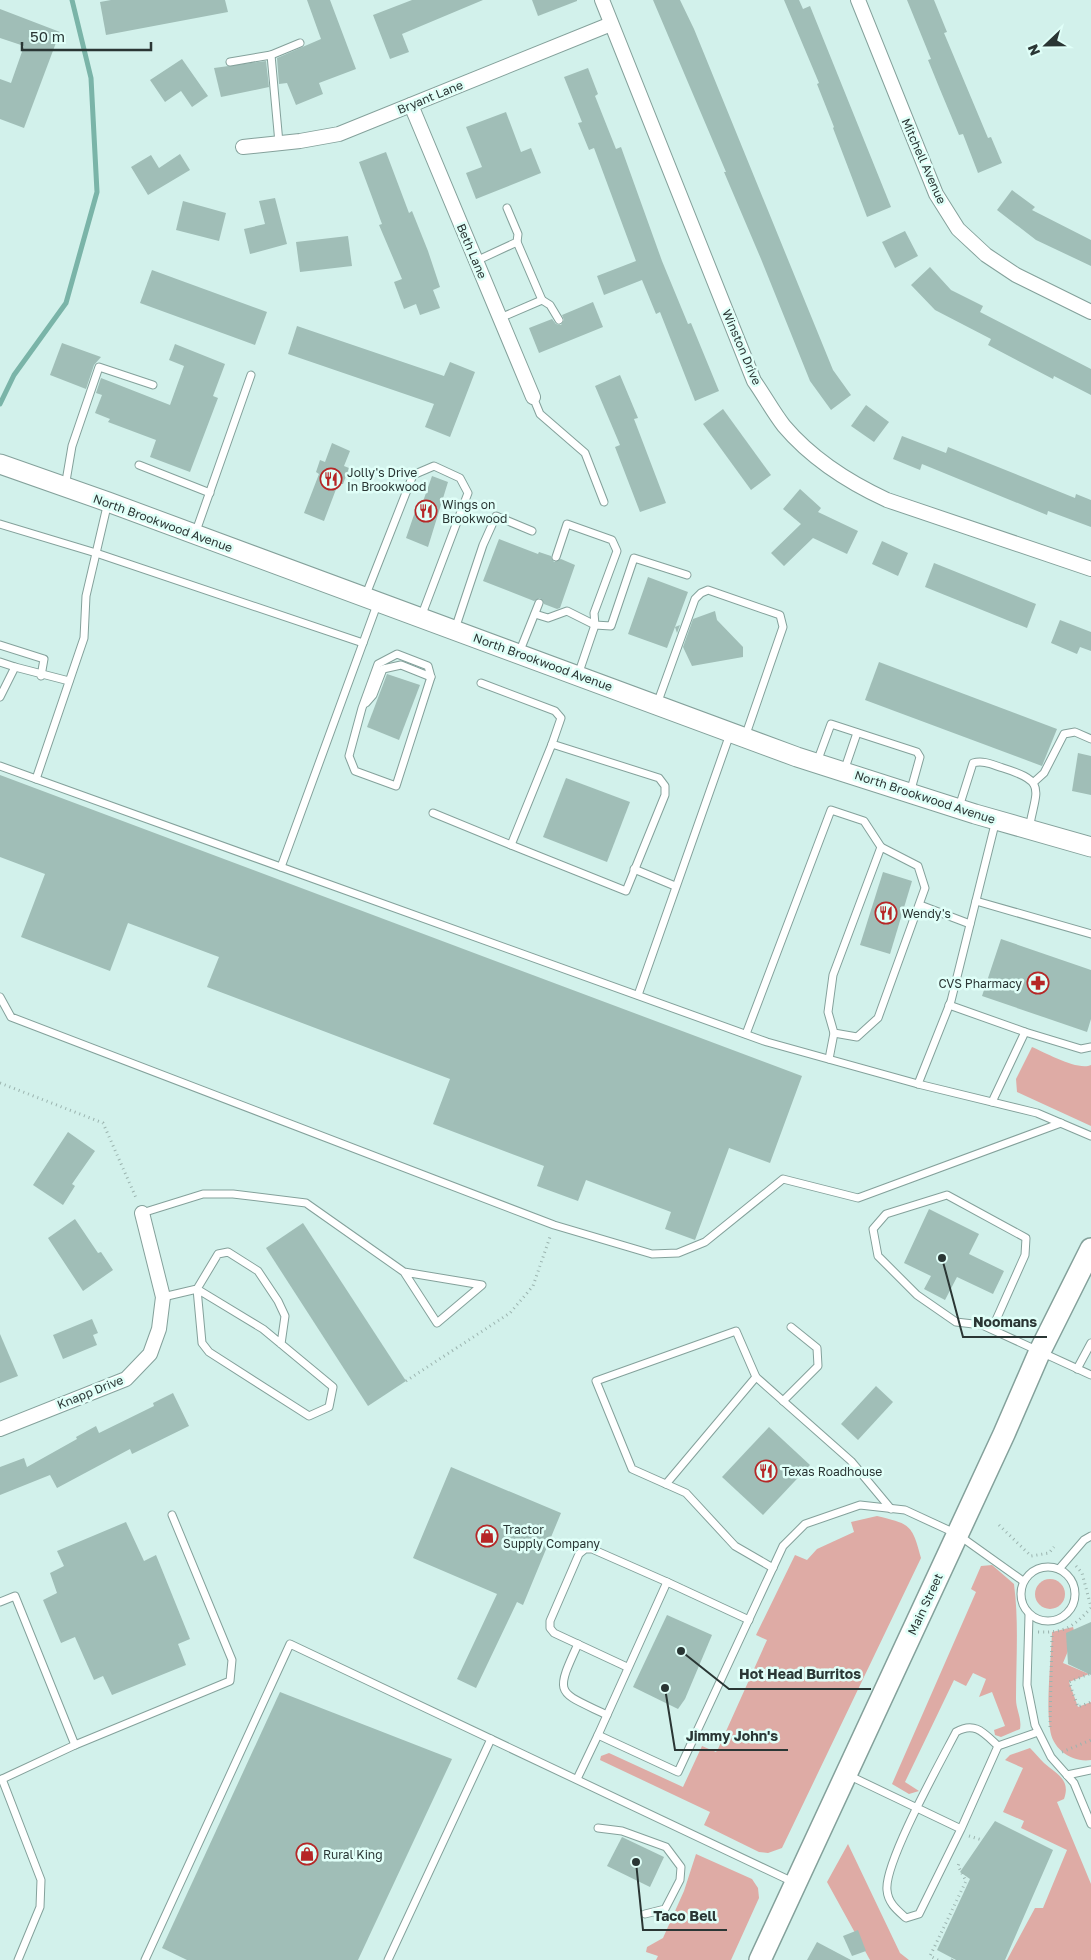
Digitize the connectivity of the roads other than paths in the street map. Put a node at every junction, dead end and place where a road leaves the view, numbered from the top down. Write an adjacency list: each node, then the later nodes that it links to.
1 (602, 0): 3 (street, Winston Drive)
2 (858, 0): 14 (street, Mitchell Avenue)
3 (611, 24): 7 (street, Bryant Lane); 31 (street, Winston Drive)
4 (300, 43): 5 (lane)
5 (271, 55): 6 (lane); 8 (lane)
6 (230, 62)
7 (411, 105): 8 (street, Bryant Lane); 12 (street, Beth Lane)
8 (279, 143): 9 (street, Bryant Lane)
9 (243, 147)
10 (507, 208): 11 (lane)
11 (517, 242): 12 (lane); 13 (lane)
12 (476, 260): 15 (street, Beth Lane)
13 (542, 300): 15 (lane); 16 (lane)
14 (1091, 312)
15 (500, 318): 19 (street, Beth Lane)
16 (559, 320)
17 (252, 375): 23 (lane)
18 (152, 385): 22 (lane)
19 (533, 397): 25 (lane)
20 (0, 464): 22 (street, North Brookwood Avenue)
21 (139, 465): 23 (lane)
22 (65, 487): 24 (street, North Brookwood Avenue)
23 (210, 493): 28 (lane)
24 (108, 502): 28 (street, North Brookwood Avenue); 29 (lane)
25 (604, 502)
26 (0, 524): 29 (lane)
27 (532, 531): 38 (lane)
28 (195, 534): 33 (street, North Brookwood Avenue)
29 (96, 553): 39 (lane); 47 (lane)
30 (556, 557): 37 (lane)
31 (1091, 569)
32 (687, 575): 37 (lane)
33 (372, 600): 36 (street, North Brookwood Avenue); 36 (lane); 39 (lane)
34 (539, 603): 35 (lane)
35 (535, 614): 37 (lane); 41 (lane)
36 (421, 618): 38 (street, North Brookwood Avenue)
37 (595, 626): 46 (lane)
38 (455, 630): 41 (street, North Brookwood Avenue)
39 (363, 643): 69 (lane)
40 (0, 645): 44 (lane)
41 (518, 654): 46 (street, North Brookwood Avenue)
42 (0, 662): 43 (lane)
43 (15, 667): 44 (lane); 49 (lane)
44 (41, 676): 47 (lane)
45 (431, 676): 51 (lane); 51 (lane); 51 (lane)
46 (578, 676): 50 (street, North Brookwood Avenue)
47 (69, 681): 59 (lane)
48 (481, 682): 55 (lane)
49 (0, 697)
50 (657, 705): 53 (street, North Brookwood Avenue); 53 (lane)
51 (362, 708)
52 (857, 733): 56 (lane); 58 (lane); 61 (lane)
53 (738, 735): 56 (street, North Brookwood Avenue); 71 (lane)
54 (1091, 739): 60 (lane)
55 (552, 744): 66 (lane); 70 (lane)
56 (817, 762): 58 (street, North Brookwood Avenue)
57 (0, 766): 59 (lane)
58 (844, 771): 61 (street, North Brookwood Avenue)
59 (36, 779): 69 (lane)
60 (1034, 782): 62 (lane); 65 (lane)
61 (910, 793): 62 (street, North Brookwood Avenue)
62 (959, 808): 64 (street, North Brookwood Avenue)
63 (433, 813): 66 (lane)
64 (996, 820): 65 (street, North Brookwood Avenue); 72 (lane)
65 (1028, 829): 68 (street, North Brookwood Avenue)
66 (511, 845): 70 (lane)
67 (881, 847): 73 (lane); 80 (lane); 81 (lane)
68 (1091, 847)
69 (281, 867): 76 (lane)
70 (634, 869): 71 (lane)
71 (675, 886): 76 (lane)
72 (976, 901): 74 (lane); 75 (lane)
73 (920, 905): 74 (lane); 80 (lane)
74 (970, 924): 78 (lane)
75 (1091, 934)
76 (638, 995): 81 (lane)
77 (0, 997): 86 (lane)
78 (949, 1005): 79 (lane); 84 (lane)
79 (1025, 1032): 82 (lane); 85 (lane)
80 (834, 1033): 83 (lane)
81 (746, 1034): 83 (lane)
82 (1091, 1047)
83 (829, 1059): 84 (lane)
84 (918, 1084): 85 (lane)
85 (992, 1102): 86 (lane)
86 (1061, 1123): 87 (lane)
87 (1091, 1136)
88 (142, 1213): 90 (lane); 92 (street, Knapp Drive)
89 (1091, 1249): 97 (main road, Main Street)
90 (404, 1272): 90 (lane)
91 (197, 1290): 92 (lane); 96 (lane); 96 (lane); 96 (lane)
92 (163, 1297): 102 (street, Knapp Drive)
93 (791, 1327): 101 (lane)
94 (992, 1330): 94 (lane); 97 (lane)
95 (1091, 1343): 98 (lane)
96 (281, 1344)
97 (1040, 1351): 98 (lane); 106 (main road, Main Street)
98 (1077, 1368): 99 (lane)
99 (1091, 1376)
100 (756, 1377): 101 (lane); 103 (lane); 103 (lane)
101 (783, 1401): 104 (lane)
102 (0, 1429)
103 (666, 1484): 108 (lane)
104 (891, 1508): 106 (lane); 108 (lane)
105 (172, 1515): 121 (lane)
106 (958, 1534): 110 (lane); 124 (main road, Main Street)
107 (1091, 1536): 109 (lane)
108 (773, 1568): 114 (lane)
109 (1058, 1569): 110 (lane); 113 (lane)
110 (1023, 1581): 113 (lane)
111 (667, 1582): 114 (lane); 115 (lane); 116 (lane)
112 (0, 1602): 121 (lane)
113 (1029, 1615): 118 (lane)
114 (749, 1620): 119 (lane)
115 (578, 1644): 116 (lane); 117 (lane)
116 (627, 1667): 117 (lane)
117 (607, 1715): 119 (lane)
118 (1038, 1732): 122 (lane); 125 (lane)
119 (598, 1735): 127 (lane)
120 (491, 1739): 127 (lane); 135 (lane); 136 (lane)
121 (75, 1745): 126 (lane)
122 (998, 1746): 128 (lane); 131 (lane)
123 (1091, 1770): 125 (lane)
124 (846, 1774): 128 (lane); 132 (main road, Main Street)
125 (1067, 1775): 129 (lane)
126 (1, 1780): 134 (lane)
127 (576, 1780): 132 (lane)
128 (918, 1808): 131 (lane); 131 (lane)
129 (1091, 1824)
130 (598, 1828): 133 (lane)
131 (961, 1829)
132 (795, 1883): 137 (main road, Main Street)
133 (644, 1914)
134 (18, 1960)
135 (145, 1960)
136 (388, 1960)
137 (760, 1960)

